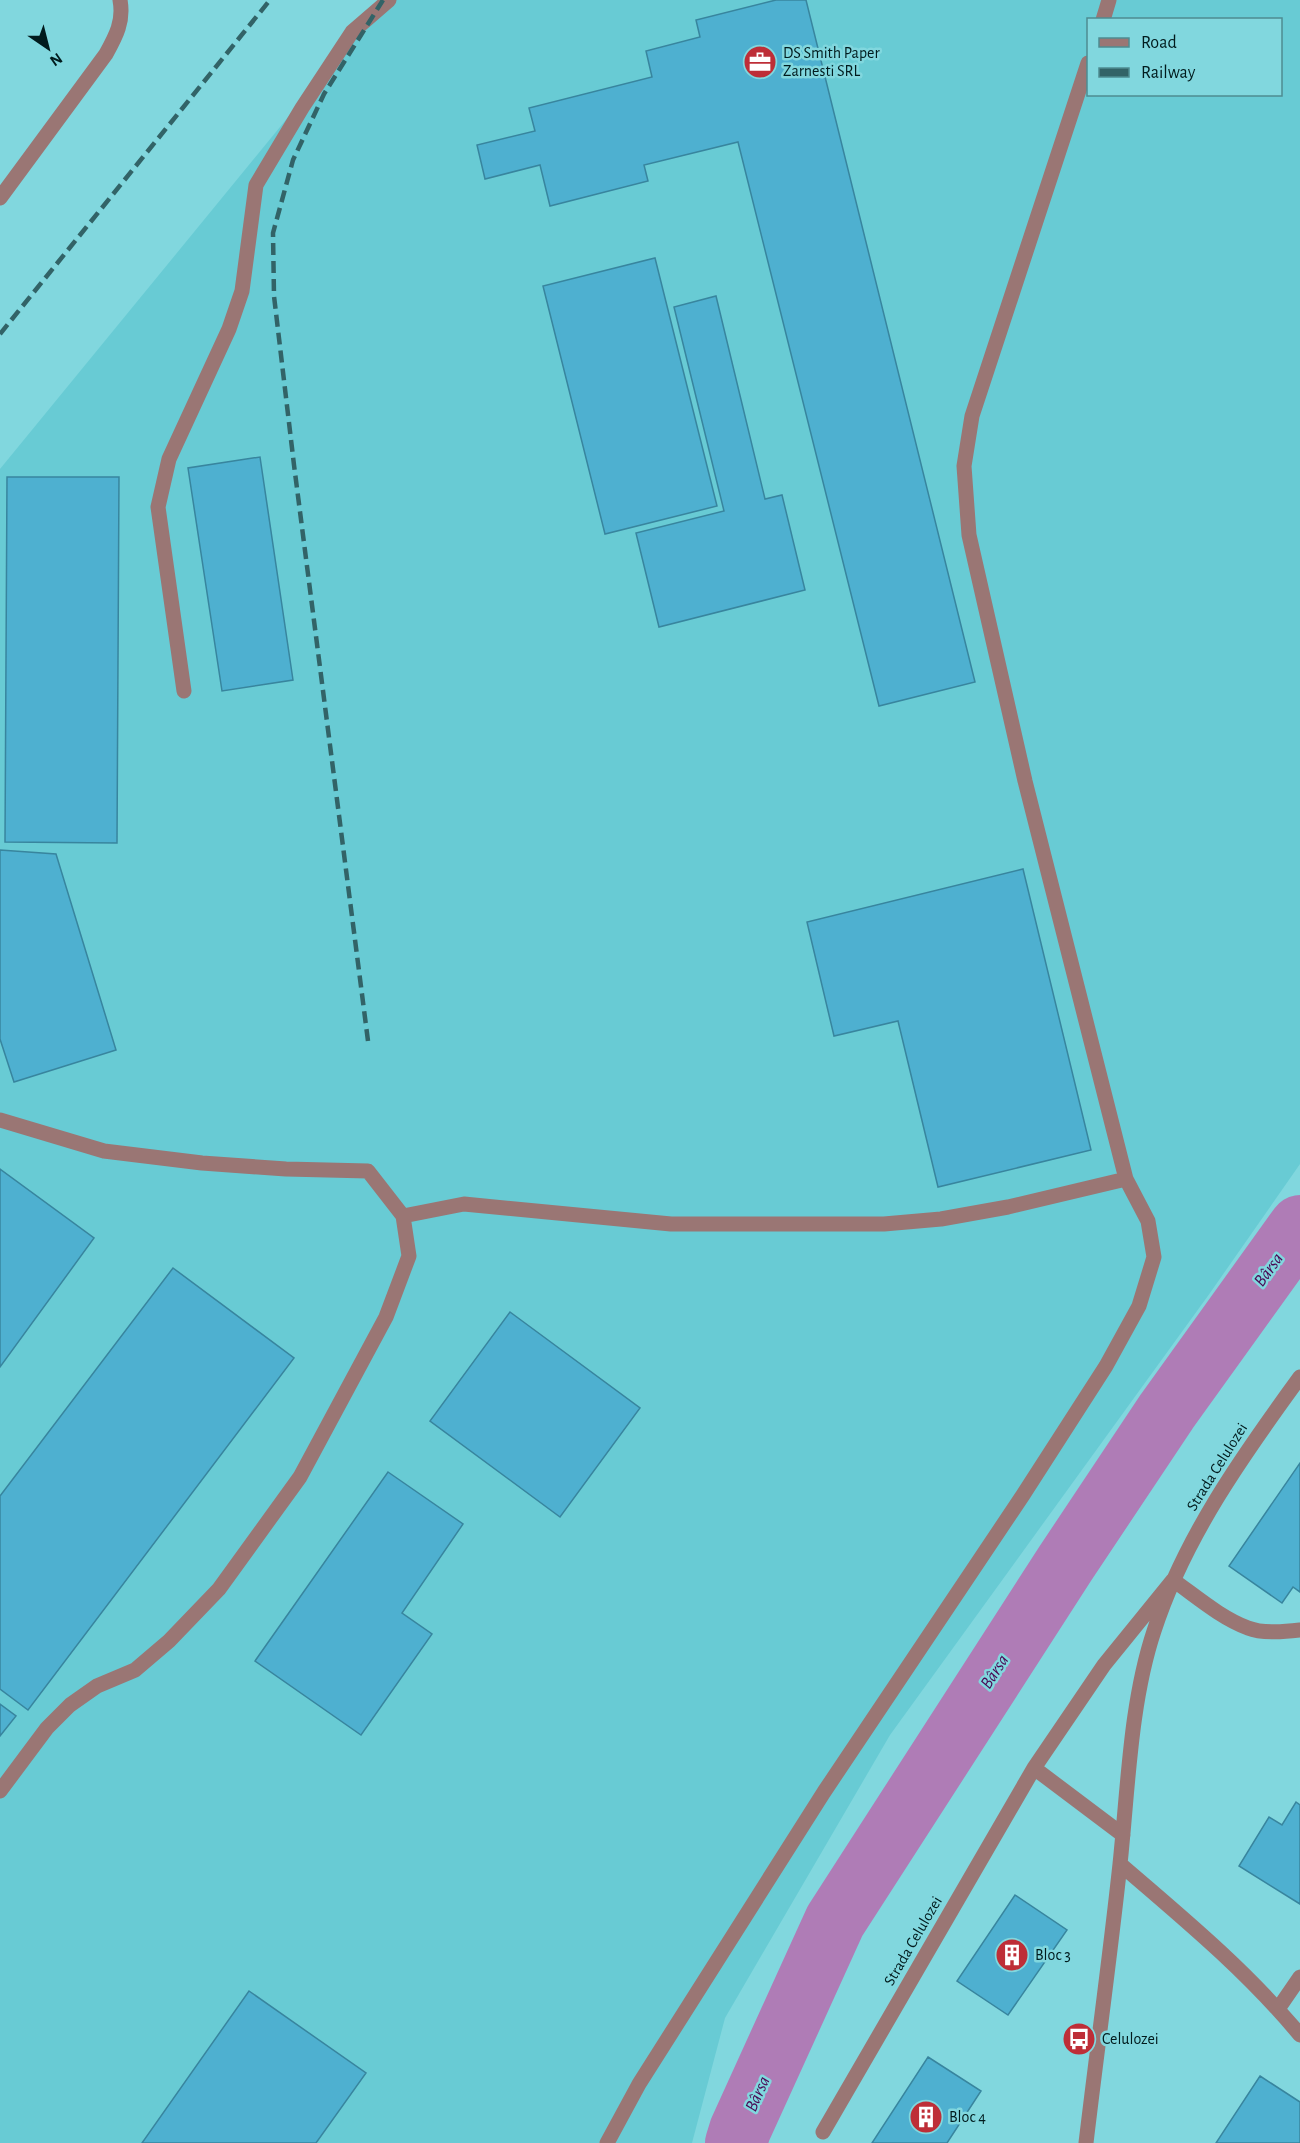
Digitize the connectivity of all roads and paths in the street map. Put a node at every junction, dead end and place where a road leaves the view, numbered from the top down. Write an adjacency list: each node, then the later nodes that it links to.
1 (120, 0): 6 (street)
2 (389, 0): 7 (street)
3 (1109, 0): 4 (street)
4 (1104, 18)
5 (1087, 69): 9 (street)
6 (0, 198)
7 (184, 691)
8 (0, 1120): 10 (street)
9 (1126, 1179): 10 (street); 22 (street)
10 (403, 1216): 15 (street)
11 (1300, 1377): 12 (street, Strada Celulozei)
12 (1173, 1580): 13 (street); 14 (street, Strada Celulozei); 16 (street, Strada Celulozei)
13 (1300, 1630)
14 (1034, 1768): 16 (street); 21 (street, Strada Celulozei)
15 (0, 1791)
16 (1123, 1835): 17 (street, Strada Celulozei)
17 (1120, 1864): 19 (street); 23 (street, Strada Celulozei)
18 (1300, 1977): 19 (street)
19 (1278, 2009): 20 (street)
20 (1300, 2035)
21 (823, 2132)
22 (607, 2143)
23 (1086, 2143)

